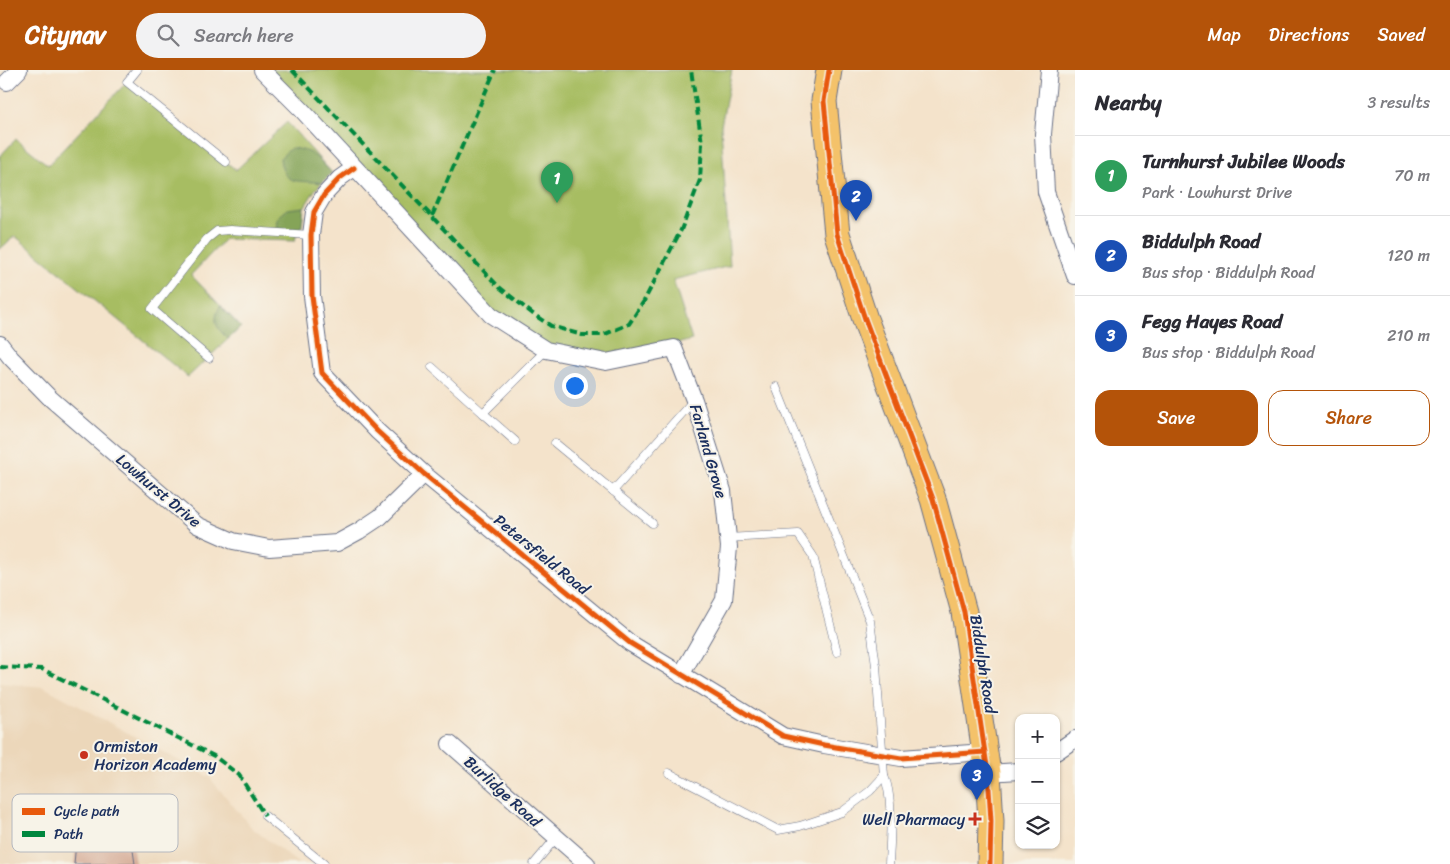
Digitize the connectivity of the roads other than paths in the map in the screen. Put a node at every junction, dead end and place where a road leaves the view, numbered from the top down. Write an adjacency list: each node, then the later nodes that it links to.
1 (20, 70): 6 (street)
2 (137, 70): 7 (lane)
3 (262, 70): 8 (street)
4 (829, 70): 30 (main road, Biddulph Road)
5 (1049, 70): 10 (street)
6 (7, 82)
7 (226, 162)
8 (354, 168): 9 (street, Petersfield Road); 12 (street)
9 (311, 234): 13 (lane); 20 (street, Petersfield Road)
10 (1075, 276)
11 (0, 344): 20 (street, Lowhurst Drive)
12 (546, 350): 16 (street, Farland Grove); 17 (lane)
13 (209, 358)
14 (432, 367): 17 (lane)
15 (776, 387): 29 (lane)
16 (694, 400): 21 (lane); 23 (street, Farland Grove)
17 (483, 413): 18 (lane)
18 (516, 442)
19 (555, 443): 21 (lane)
20 (424, 474): 25 (street, Petersfield Road)
21 (613, 490): 22 (lane)
22 (652, 523)
23 (728, 538): 24 (lane); 25 (street, Farland Grove)
24 (837, 652)
25 (681, 675): 29 (street, Petersfield Road)
26 (1075, 739): 28 (street)
27 (450, 744): 35 (street, Burlidge Road)
28 (1060, 749)
29 (884, 756): 30 (street, Petersfield Road); 33 (lane)
30 (987, 762): 31 (street, Petersfield Road); 40 (main road, Biddulph Road)
31 (1015, 770)
32 (669, 773): 33 (lane)
33 (884, 776): 39 (lane)
34 (265, 816): 36 (lane)
35 (556, 838): 37 (lane, Burlidge Road); 38 (street, Burlidge Road)
36 (324, 864)
37 (534, 864)
38 (587, 864)
39 (889, 864)
40 (990, 864)

